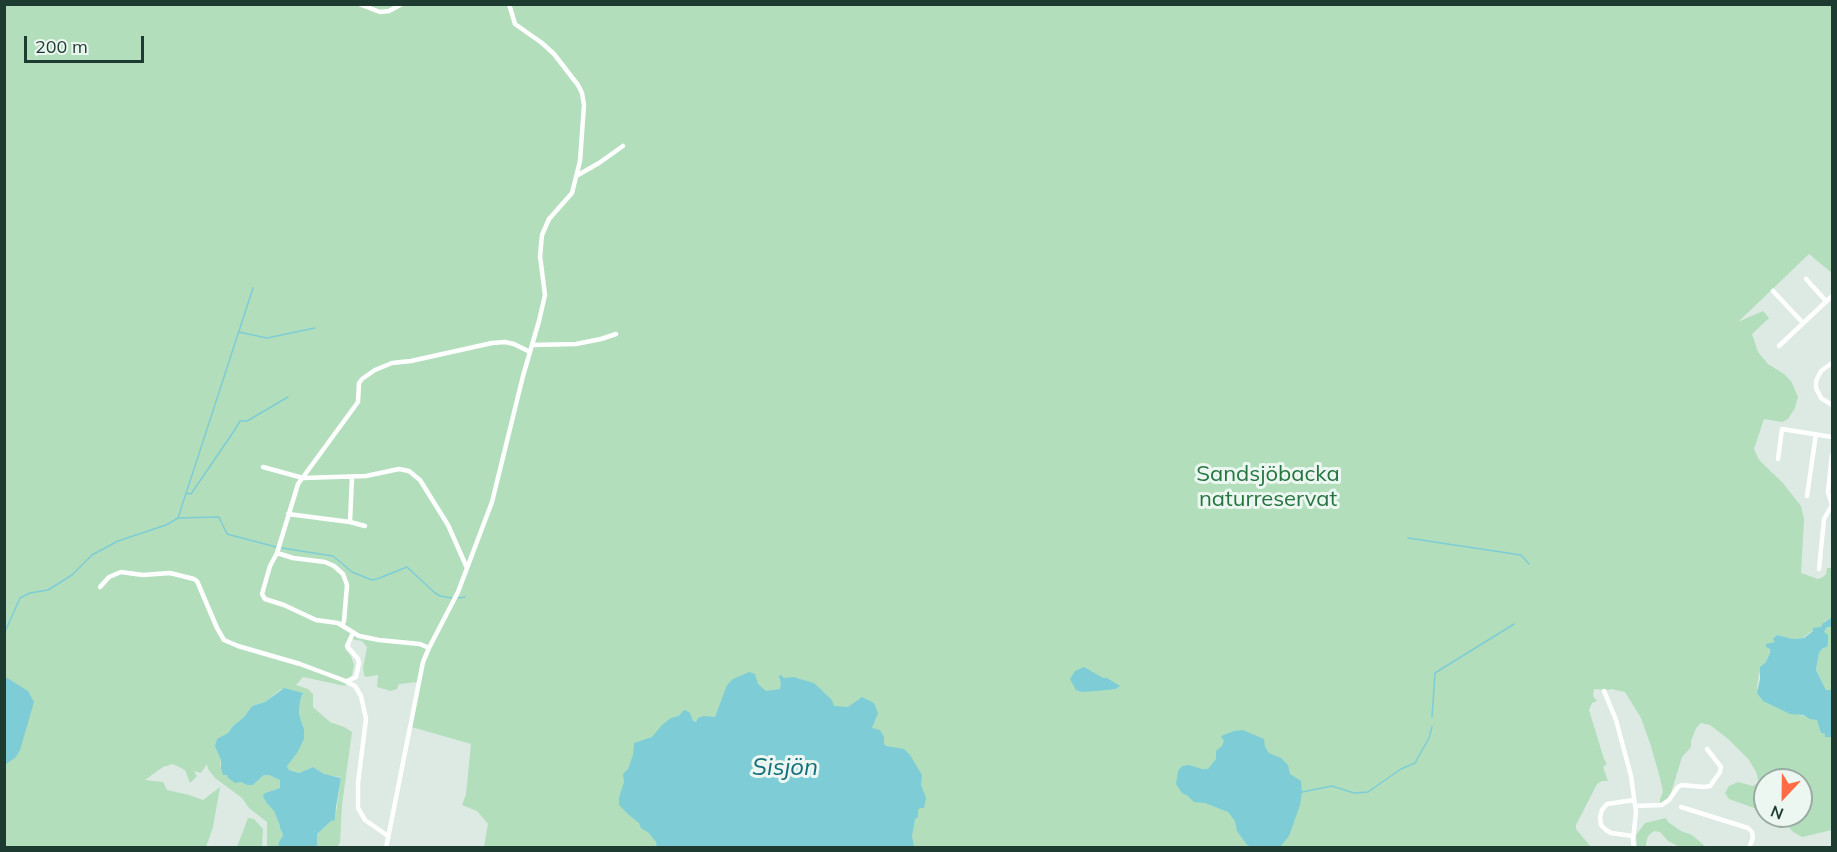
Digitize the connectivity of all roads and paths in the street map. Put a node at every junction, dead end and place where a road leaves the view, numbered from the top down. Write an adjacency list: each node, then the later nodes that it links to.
1 (359, 4): 2 (street)
2 (402, 4)
3 (509, 4): 5 (street)
4 (623, 146): 5 (street)
5 (578, 175): 12 (street)
6 (1806, 279): 9 (street)
7 (1773, 291): 10 (street)
8 (1833, 296): 9 (street)
9 (1826, 301): 10 (street)
10 (1803, 323): 13 (street)
11 (616, 334): 12 (street)
12 (532, 345): 14 (street)
13 (1779, 346)
14 (530, 352): 23 (street); 30 (street)
15 (1833, 363): 16 (street)
16 (1833, 405)
17 (1816, 434): 18 (street); 20 (street); 24 (street)
18 (1833, 436)
19 (1833, 455): 25 (street)
20 (1778, 459)
21 (263, 467): 23 (street)
22 (352, 477): 23 (street); 27 (street); 30 (street)
23 (303, 478): 26 (street)
24 (1807, 496)
25 (1832, 505): 31 (street)
26 (288, 514): 27 (street); 29 (street)
27 (350, 522): 28 (street)
28 (365, 526)
29 (277, 554): 33 (street); 33 (street)
30 (467, 568): 35 (street)
31 (1819, 569)
32 (100, 587): 36 (street)
33 (342, 625): 34 (street)
34 (353, 633): 35 (street); 36 (street)
35 (429, 648): 41 (street)
36 (347, 681): 41 (street)
37 (1604, 691): 39 (street)
38 (1707, 749): 39 (street)
39 (1634, 803): 42 (street); 42 (street)
40 (1681, 807): 45 (street)
41 (388, 836): 43 (street)
42 (1633, 836): 44 (street)
43 (386, 848)
44 (1634, 848)
45 (1749, 848)

